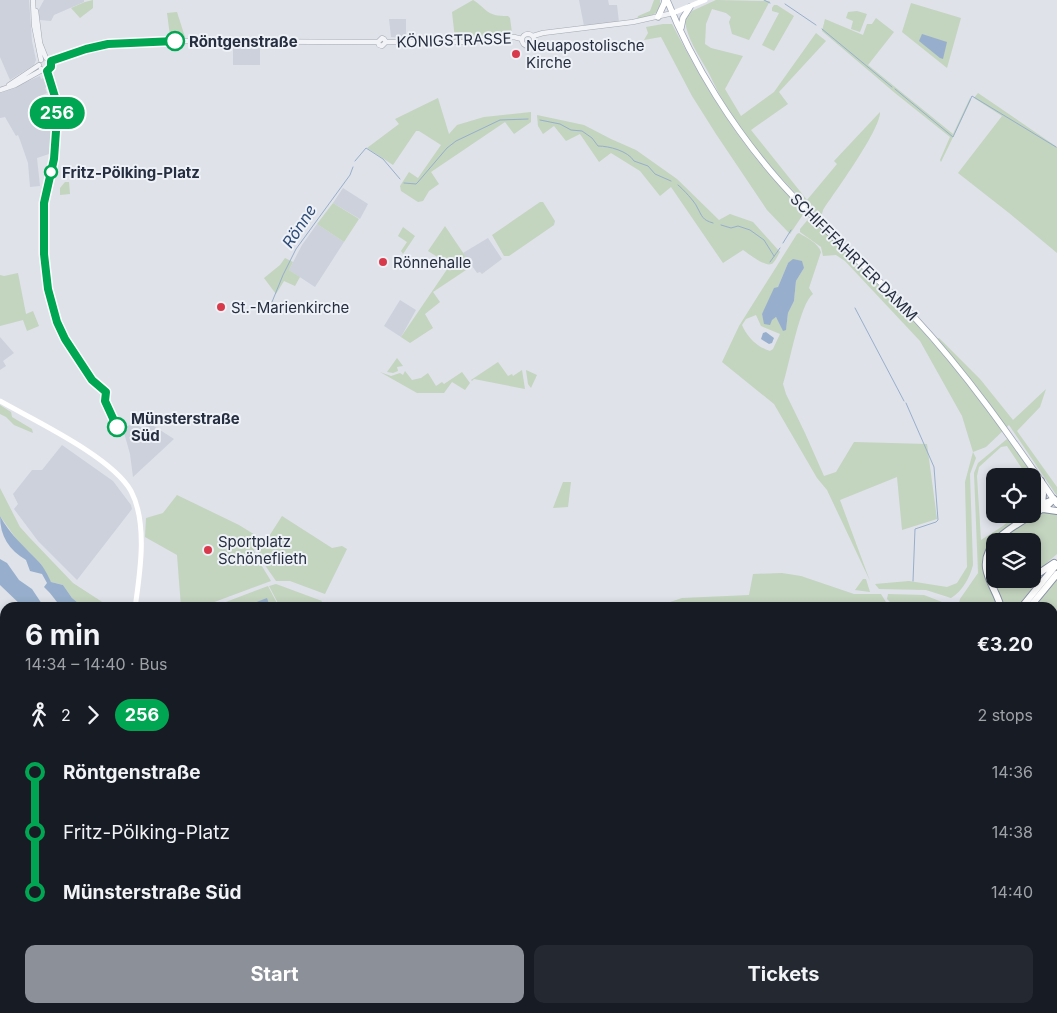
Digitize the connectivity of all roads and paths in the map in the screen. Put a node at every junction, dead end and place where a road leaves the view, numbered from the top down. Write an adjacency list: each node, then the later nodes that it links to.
1 (33, 0): 10 (street)
2 (666, 0): 5 (main road, SCHIFFFAHRTER DAMM); 6 (main road)
3 (705, 0): 4 (main road)
4 (690, 7): 5 (main road); 7 (main road)
5 (673, 13): 6 (street, KÖNIGSTRASSE); 7 (main road, SCHIFFFAHRTER DAMM)
6 (658, 17): 8 (street, KÖNIGSTRASSE)
7 (681, 30): 15 (main road, SCHIFFFAHRTER DAMM)
8 (533, 36): 9 (street, KÖNIGSTRASSE); 9 (street, KÖNIGSTRASSE)
9 (522, 39): 11 (street, KÖNIGSTRASSE)
10 (43, 59): 11 (street); 12 (street)
11 (51, 61): 12 (street)
12 (41, 68): 13 (street)
13 (2, 89)
14 (0, 401): 24 (main road)
15 (1042, 481): 16 (main road, SCHIFFFAHRTER DAMM); 17 (highway)
16 (1056, 502): 17 (highway)
17 (1042, 506): 18 (highway); 19 (highway)
18 (1057, 511)
19 (1006, 533)
20 (1057, 563): 21 (highway); 26 (highway)
21 (1041, 573)
22 (1057, 574): 27 (highway)
23 (994, 588): 25 (highway)
24 (136, 602)
25 (999, 602)
26 (1027, 602)
27 (1034, 602)

